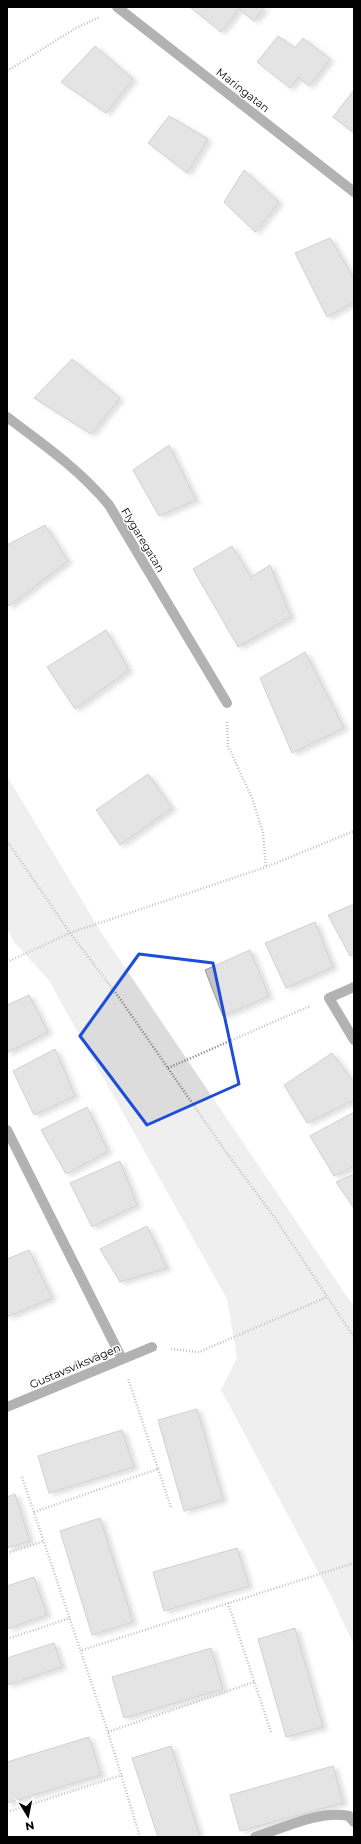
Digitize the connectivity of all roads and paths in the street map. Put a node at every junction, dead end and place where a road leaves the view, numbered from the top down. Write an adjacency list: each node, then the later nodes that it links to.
1 (119, 7): 2 (path); 3 (street, Maringatan)
2 (7, 72)
3 (354, 192)
4 (7, 416): 5 (street, Flygaregatan)
5 (226, 703): 8 (path)
6 (354, 831): 8 (path)
7 (7, 841): 9 (path)
8 (266, 866): 9 (path)
9 (70, 933): 10 (path); 14 (path)
10 (7, 962)
11 (354, 987): 12 (street)
12 (328, 998): 13 (street); 14 (path)
13 (354, 1040)
14 (168, 1068): 16 (path)
15 (7, 1130): 19 (street)
16 (327, 1297): 17 (path); 18 (path)
17 (354, 1337)
18 (152, 1347): 19 (street, Gustavsviksvägen)
19 (122, 1359): 20 (street, Gustavsviksvägen); 21 (path)
20 (7, 1407)
21 (158, 1469): 23 (path); 24 (path)
22 (22, 1477): 24 (path)
23 (171, 1507)
24 (34, 1512): 25 (path)
25 (44, 1541): 26 (path); 29 (path)
26 (7, 1553)
27 (354, 1563): 28 (path)
28 (228, 1603): 31 (path); 32 (path)
29 (70, 1618): 30 (path); 31 (path)
30 (7, 1639)
31 (82, 1650): 33 (path)
32 (254, 1682): 33 (path); 34 (path)
33 (108, 1732): 35 (path)
34 (271, 1732)
35 (122, 1775): 36 (path); 38 (path)
36 (7, 1812)
37 (354, 1822): 39 (street)
38 (140, 1837)
39 (255, 1837)

